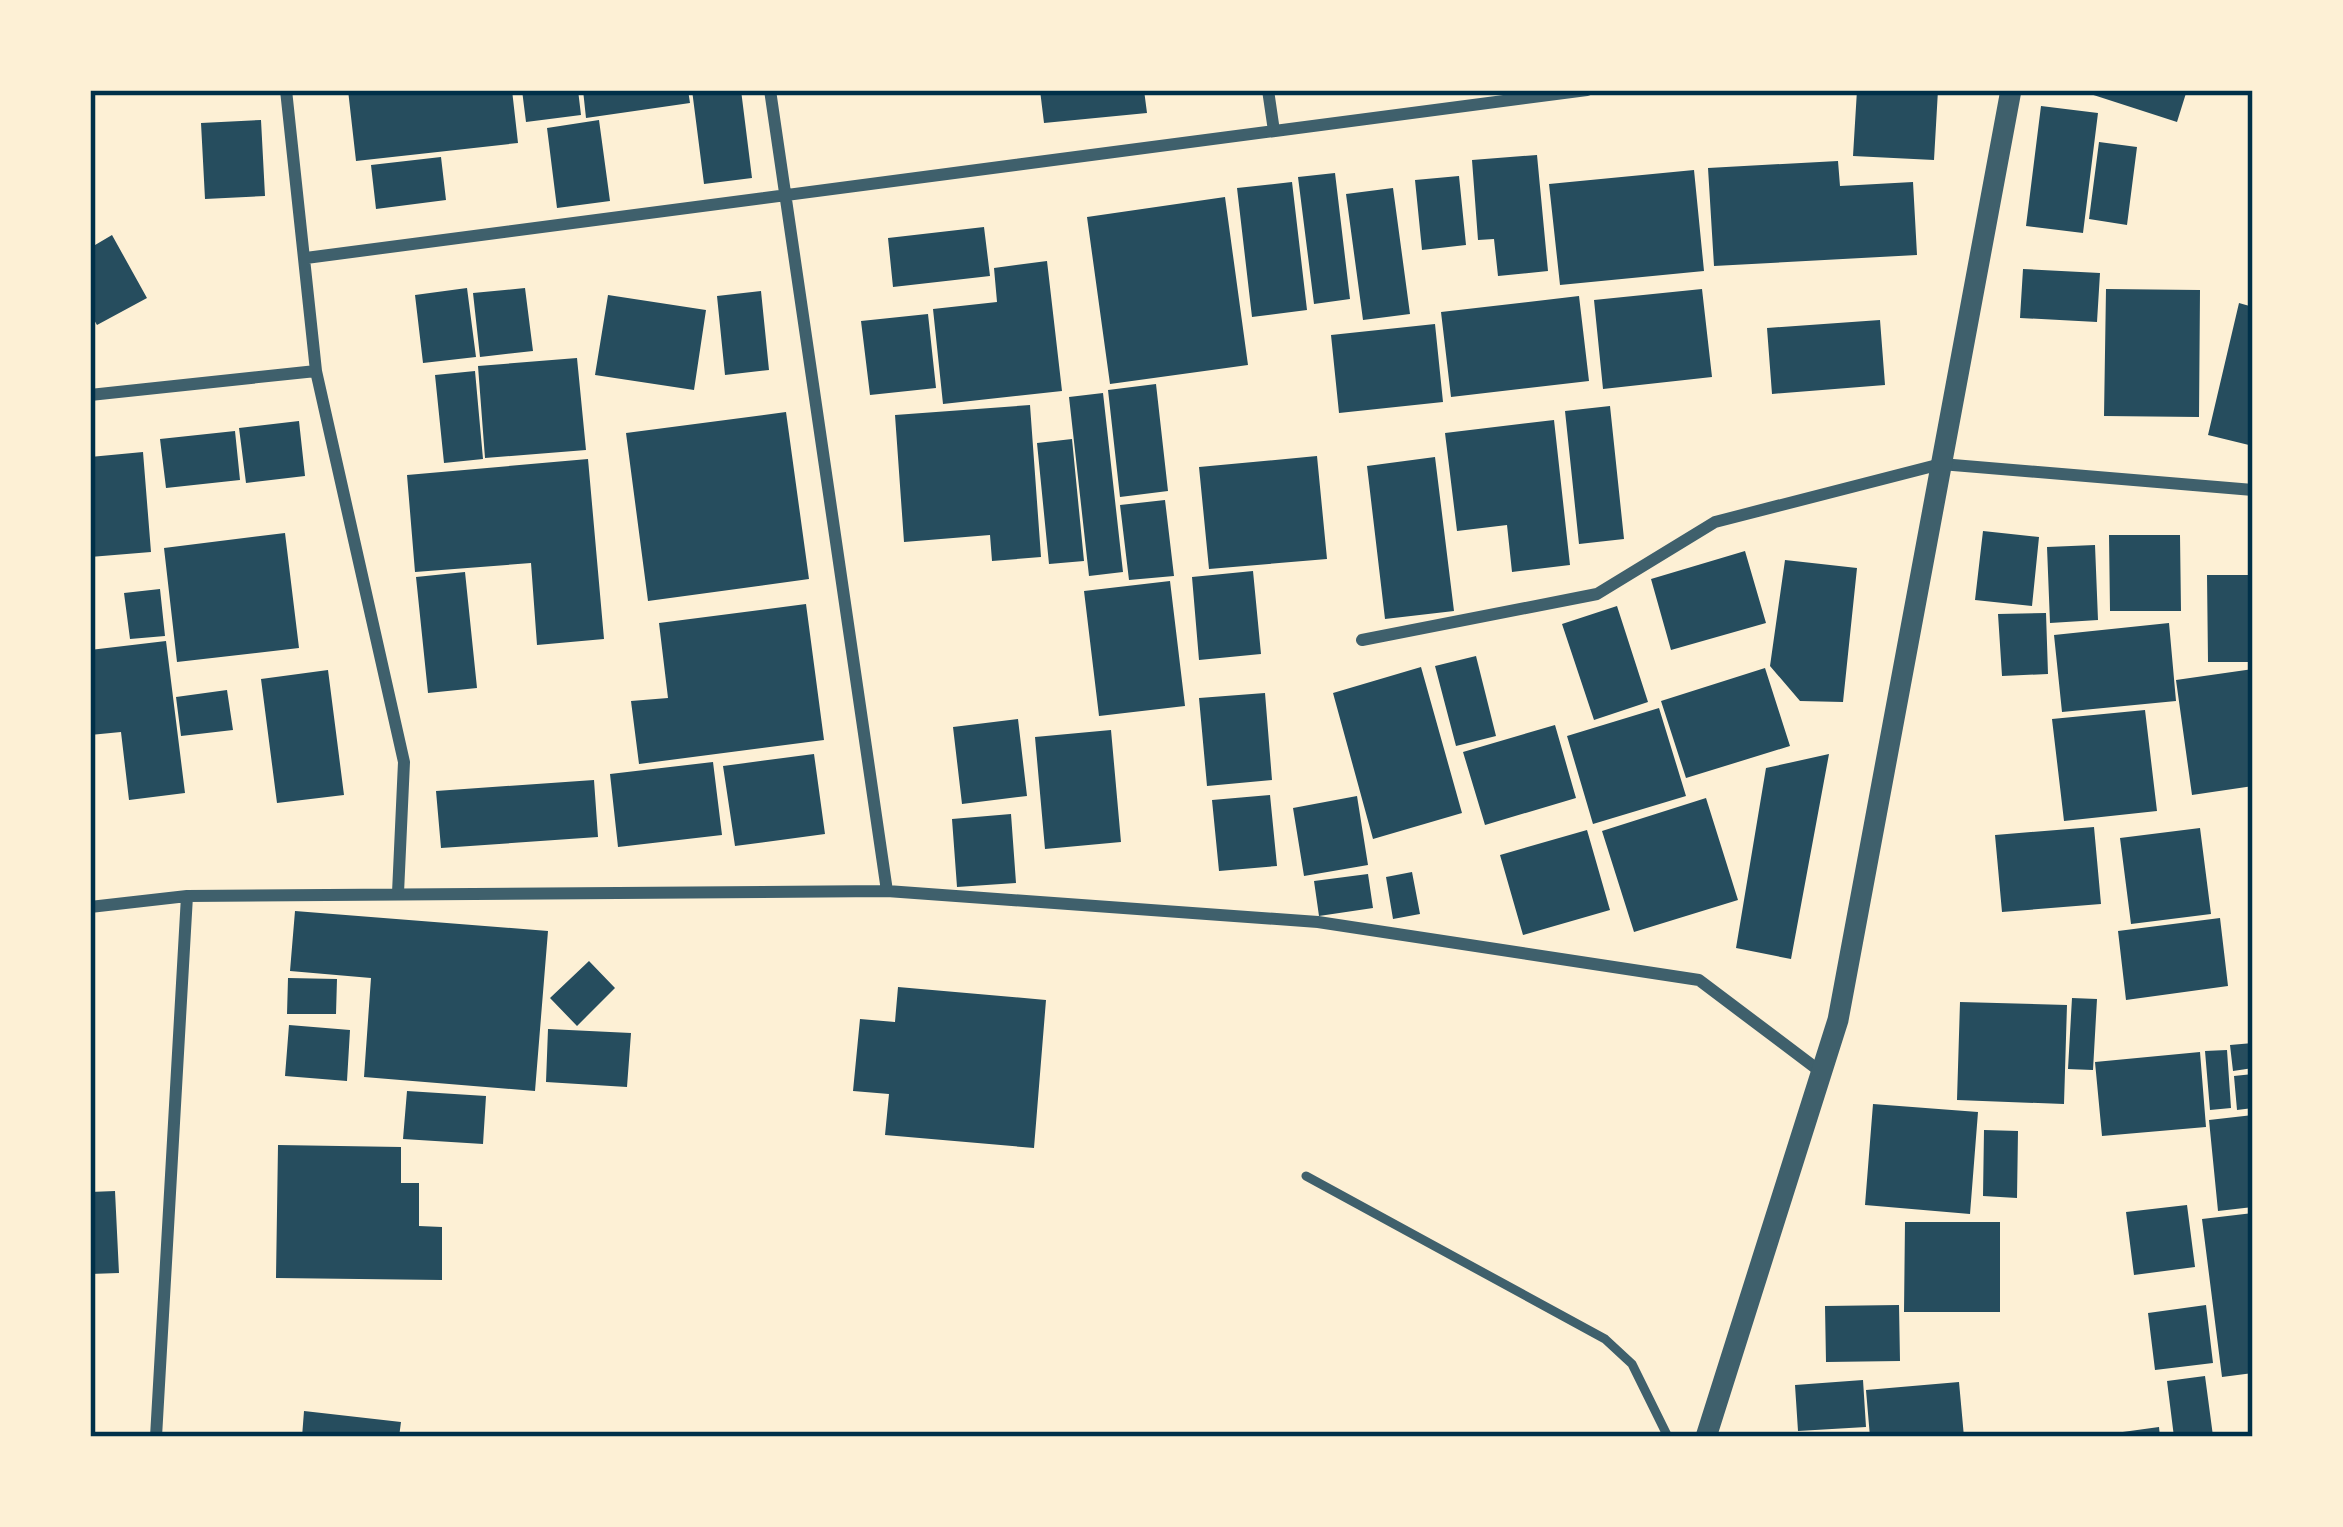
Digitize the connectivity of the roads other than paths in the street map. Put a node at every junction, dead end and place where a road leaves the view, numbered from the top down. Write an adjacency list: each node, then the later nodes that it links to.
1 (286, 90): 8 (street)
2 (770, 90): 7 (street)
3 (1268, 90): 6 (street)
4 (1587, 90): 6 (street)
5 (2011, 90): 11 (street)
6 (1274, 131): 7 (street)
7 (783, 195): 8 (street); 14 (street)
8 (306, 258): 9 (street)
9 (316, 371): 10 (street); 15 (street)
10 (90, 394)
11 (1941, 464): 12 (street); 13 (street); 18 (street)
12 (2253, 490)
13 (1362, 640)
14 (887, 891): 15 (street); 18 (street)
15 (398, 893): 16 (street)
16 (187, 896): 17 (street); 20 (street)
17 (90, 907)
18 (1821, 1072): 22 (street)
19 (1306, 1176): 21 (lane)
20 (156, 1437)
21 (1668, 1437)
22 (1706, 1437)

